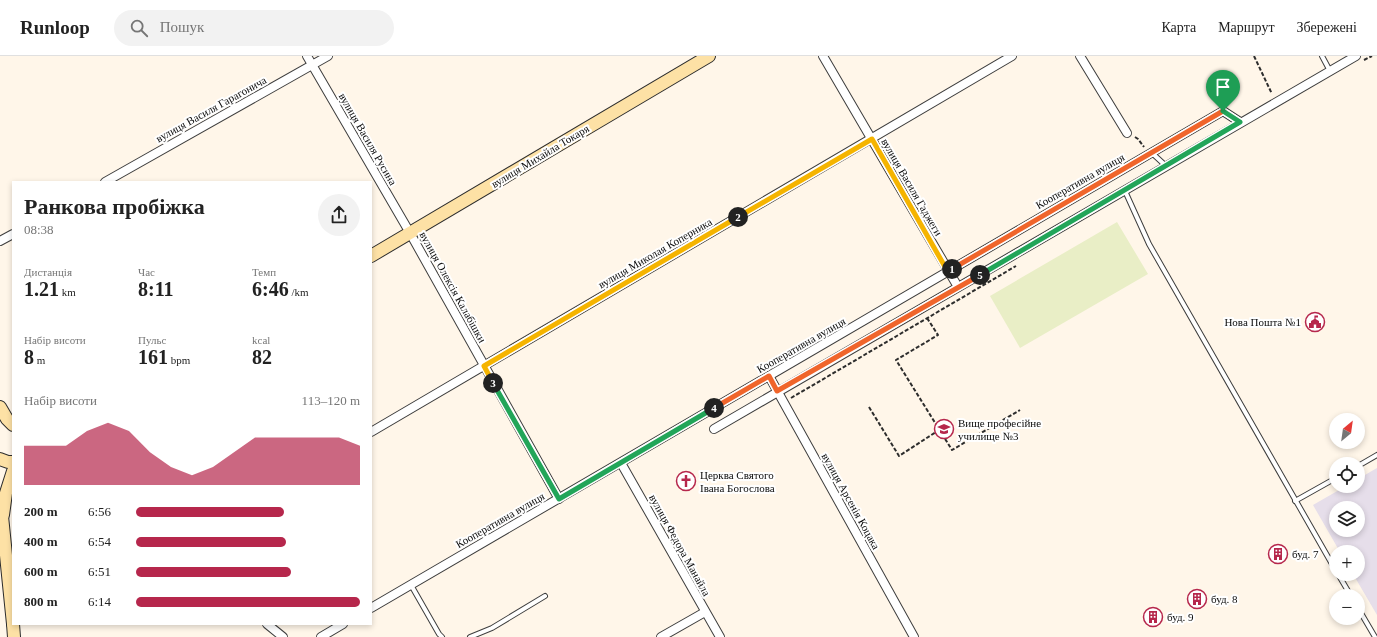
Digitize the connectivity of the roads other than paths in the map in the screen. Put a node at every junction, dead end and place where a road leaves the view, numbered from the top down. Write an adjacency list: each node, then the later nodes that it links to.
1 (307, 56): 9 (street, вулиця Василя Русина)
2 (328, 56): 9 (street, вулиця Василя Гарагонича)
3 (708, 56): 18 (street, вулиця Михайла Токаря)
4 (823, 56): 13 (street, вулиця Василя Гаджеги)
5 (1012, 56): 13 (street, вулиця Миколая Коперника)
6 (1080, 56): 12 (street)
7 (1322, 56): 10 (lane)
8 (1356, 56): 10 (street)
9 (312, 65): 16 (street, вулиця Василя Гарагонича); 18 (street, вулиця Василя Русина)
10 (1330, 71): 11 (street)
11 (1240, 122): 14 (street, Кооперативна вулиця); 15 (street)
12 (1127, 133)
13 (872, 139): 22 (street, вулиця Василя Гаджеги); 24 (street, вулиця Миколая Коперника)
14 (1150, 153): 15 (lane); 22 (street, Кооперативна вулиця)
15 (1166, 166): 17 (street)
16 (107, 181)
17 (1125, 191): 23 (street); 41 (lane)
18 (410, 233): 21 (street, вулиця Михайла Токаря); 24 (street, вулиця Олексія Калабішки)
19 (12, 235): 20 (street)
20 (0, 241)
21 (372, 255)
22 (948, 272): 23 (street, вулиця Василя Гаджеги); 25 (street, Кооперативна вулиця)
23 (958, 287): 26 (street)
24 (484, 366): 32 (street, вулиця Миколая Коперника); 40 (street, вулиця Олексія Калабішки)
25 (769, 376): 26 (street, вулиця Арсенія Коцака); 37 (street, Кооперативна вулиця)
26 (777, 391): 31 (street); 60 (street, вулиця Арсенія Коцака)
27 (0, 407): 28 (street)
28 (12, 424)
29 (12, 425): 30 (street)
30 (0, 428)
31 (714, 429)
32 (372, 431)
33 (1377, 455): 36 (lane)
34 (0, 459): 35 (street)
35 (12, 462)
36 (1365, 462)
37 (621, 463): 40 (street, Кооперативна вулиця); 47 (street, вулиця Федора Манайла)
38 (12, 474): 42 (street)
39 (1329, 482): 41 (lane)
40 (559, 499): 44 (street, Кооперативна вулиця)
41 (1295, 501): 43 (lane)
42 (1, 512): 48 (street)
43 (1329, 559)
44 (411, 585): 46 (street, Кооперативна вулиця); 56 (lane)
45 (545, 596): 57 (lane)
46 (372, 607)
47 (705, 612): 58 (street); 59 (street, вулиця Федора Манайла)
48 (12, 615)
49 (1365, 620): 61 (lane)
50 (13, 625): 53 (street)
51 (268, 625): 54 (street)
52 (341, 625): 55 (street)
53 (14, 637)
54 (283, 637)
55 (321, 637)
56 (442, 637)
57 (470, 637)
58 (661, 637)
59 (720, 637)
60 (914, 637)
61 (1375, 637)

